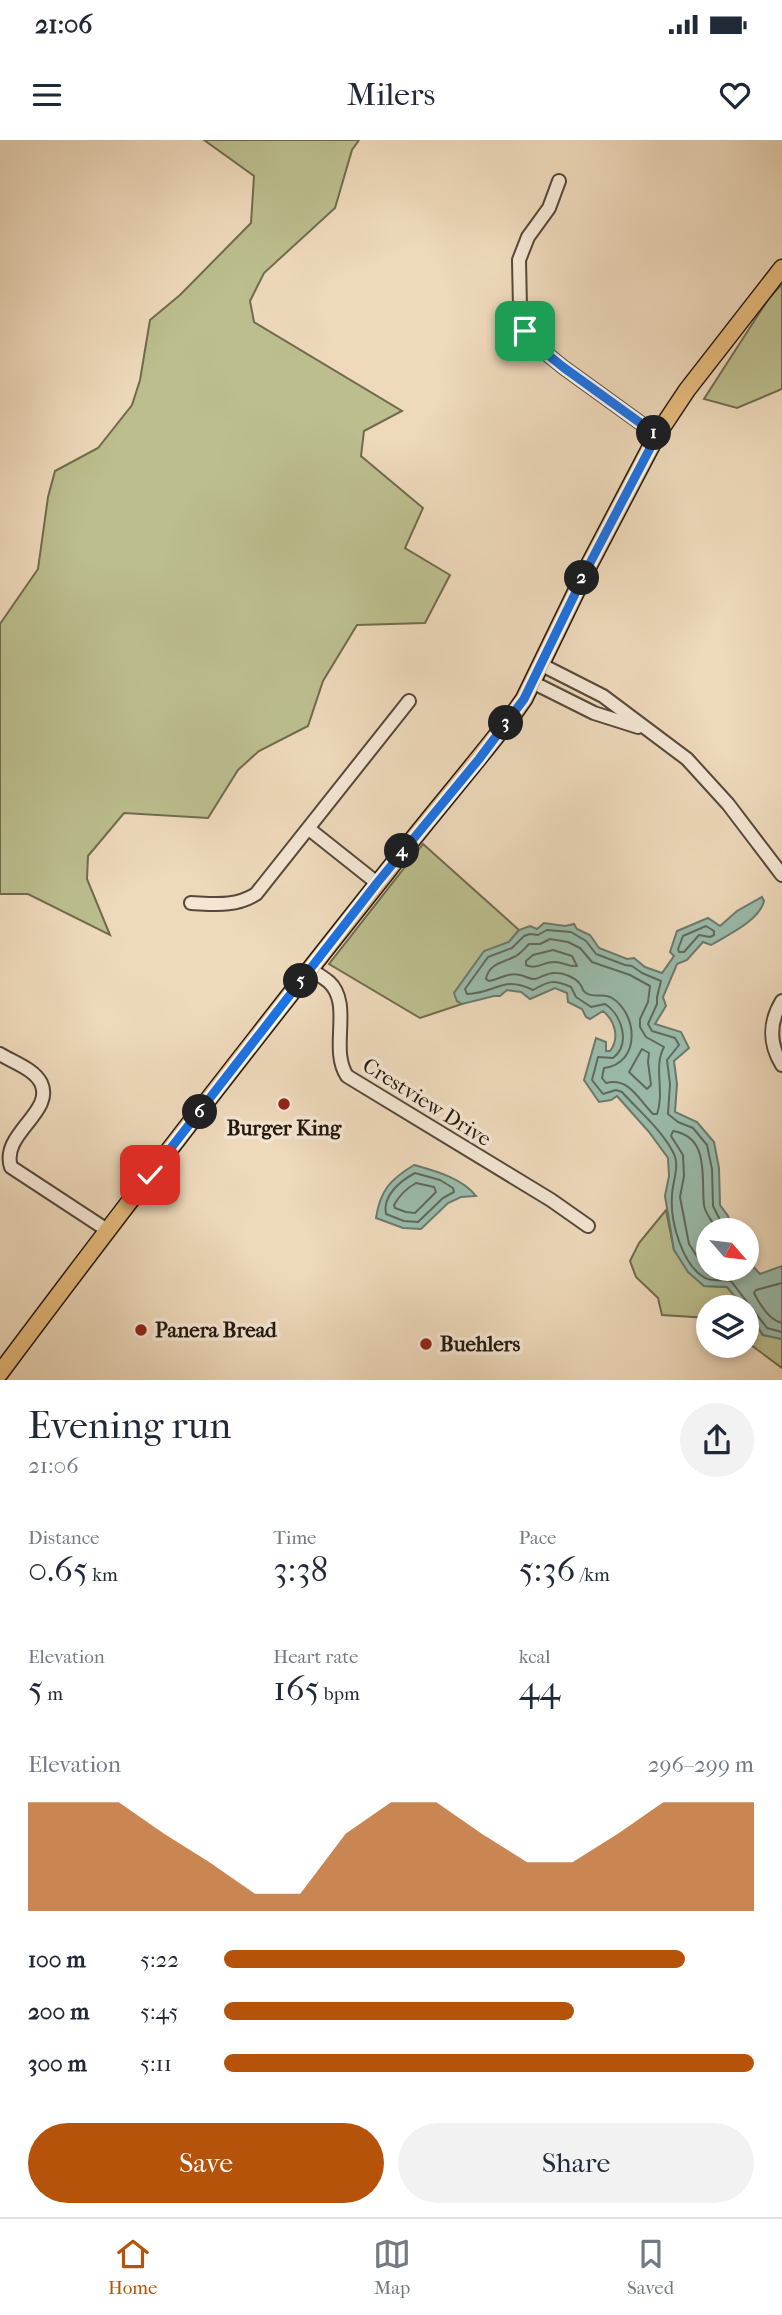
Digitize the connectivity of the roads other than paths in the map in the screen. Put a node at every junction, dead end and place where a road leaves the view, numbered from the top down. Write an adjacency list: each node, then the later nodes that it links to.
1 (559, 181): 3 (street)
2 (782, 268): 3 (main road)
3 (657, 435): 4 (main road)
4 (540, 664): 5 (main road); 7 (street)
5 (532, 682): 7 (street); 10 (main road)
6 (409, 701): 8 (street)
7 (648, 730): 9 (street)
8 (309, 830): 10 (street); 11 (street)
9 (782, 875)
10 (377, 883): 12 (main road)
11 (191, 904)
12 (310, 969): 16 (street, Crestview Drive); 17 (main road)
13 (782, 1001): 15 (street)
14 (0, 1054): 17 (street)
15 (782, 1065)
16 (588, 1226)
17 (107, 1230): 18 (main road)
18 (0, 1373)

